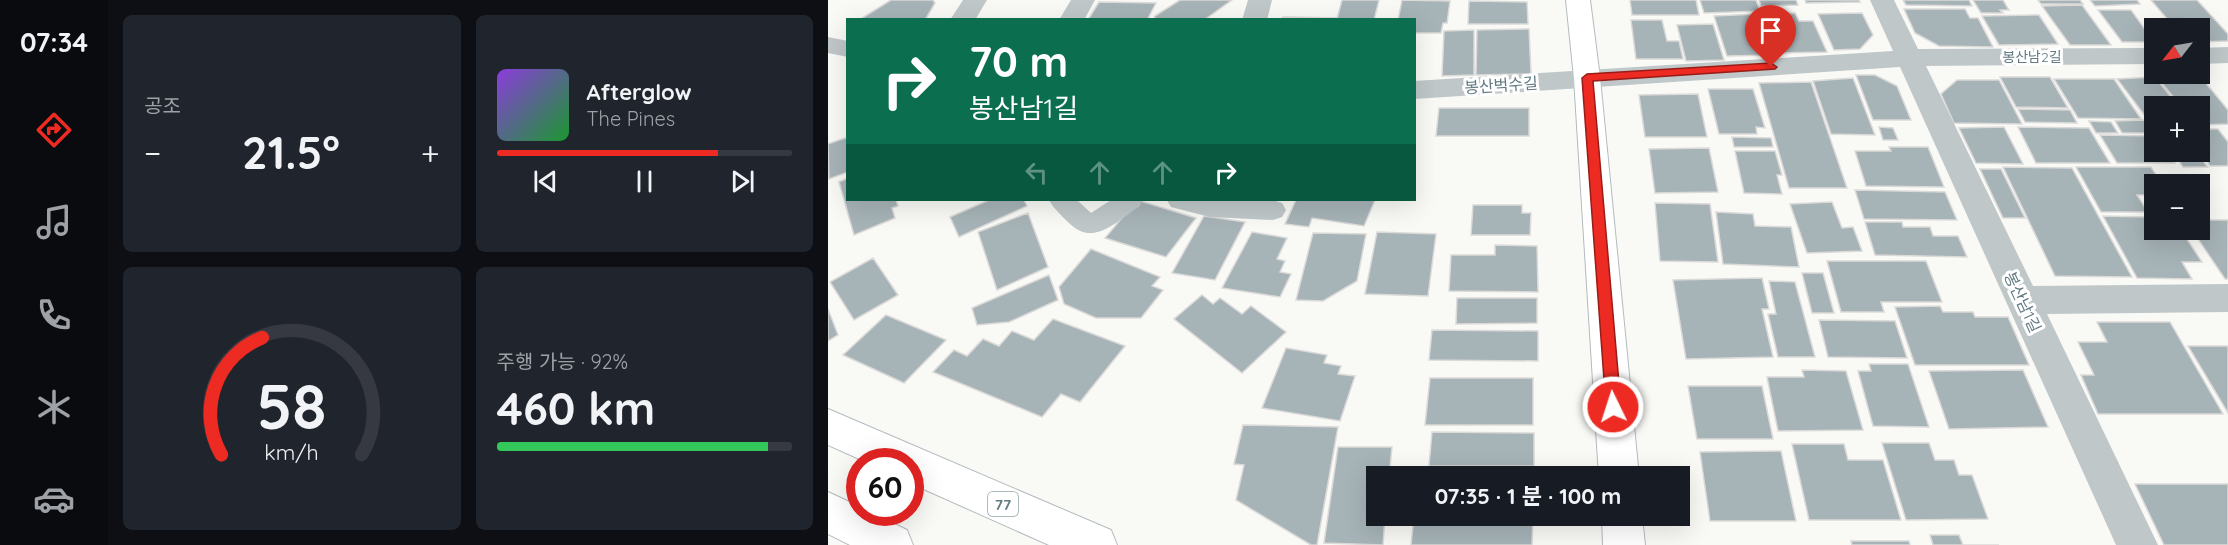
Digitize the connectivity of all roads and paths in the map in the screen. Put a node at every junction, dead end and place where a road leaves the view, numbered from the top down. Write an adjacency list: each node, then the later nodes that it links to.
1 (975, 0): 6 (street)
2 (1083, 0): 7 (street)
3 (1260, 0): 8 (street)
4 (1578, 0): 15 (main road)
5 (1882, 0): 14 (street, 봉산남1길)
6 (963, 18)
7 (1072, 18)
8 (1255, 18)
9 (828, 45): 10 (street)
10 (846, 49)
11 (2144, 56): 14 (street, 봉산남2길)
12 (2210, 56): 13 (street)
13 (2228, 56)
14 (1910, 58): 15 (street); 22 (street, 봉산남1길)
15 (1587, 78): 16 (street, 봉산벅수길); 25 (main road)
16 (1416, 90)
17 (1063, 201): 18 (lane)
18 (1128, 201)
19 (1184, 201): 20 (lane)
20 (1273, 210)
21 (2228, 298): 22 (street)
22 (2022, 300): 32 (street, 봉산남1길)
23 (828, 426): 24 (main road, 77)
24 (876, 448)
25 (1618, 466)
26 (924, 470): 30 (main road, 77)
27 (828, 512): 29 (main road)
28 (1623, 526): 31 (main road)
29 (892, 545)
30 (1096, 545)
31 (1624, 545)
32 (2137, 545)

